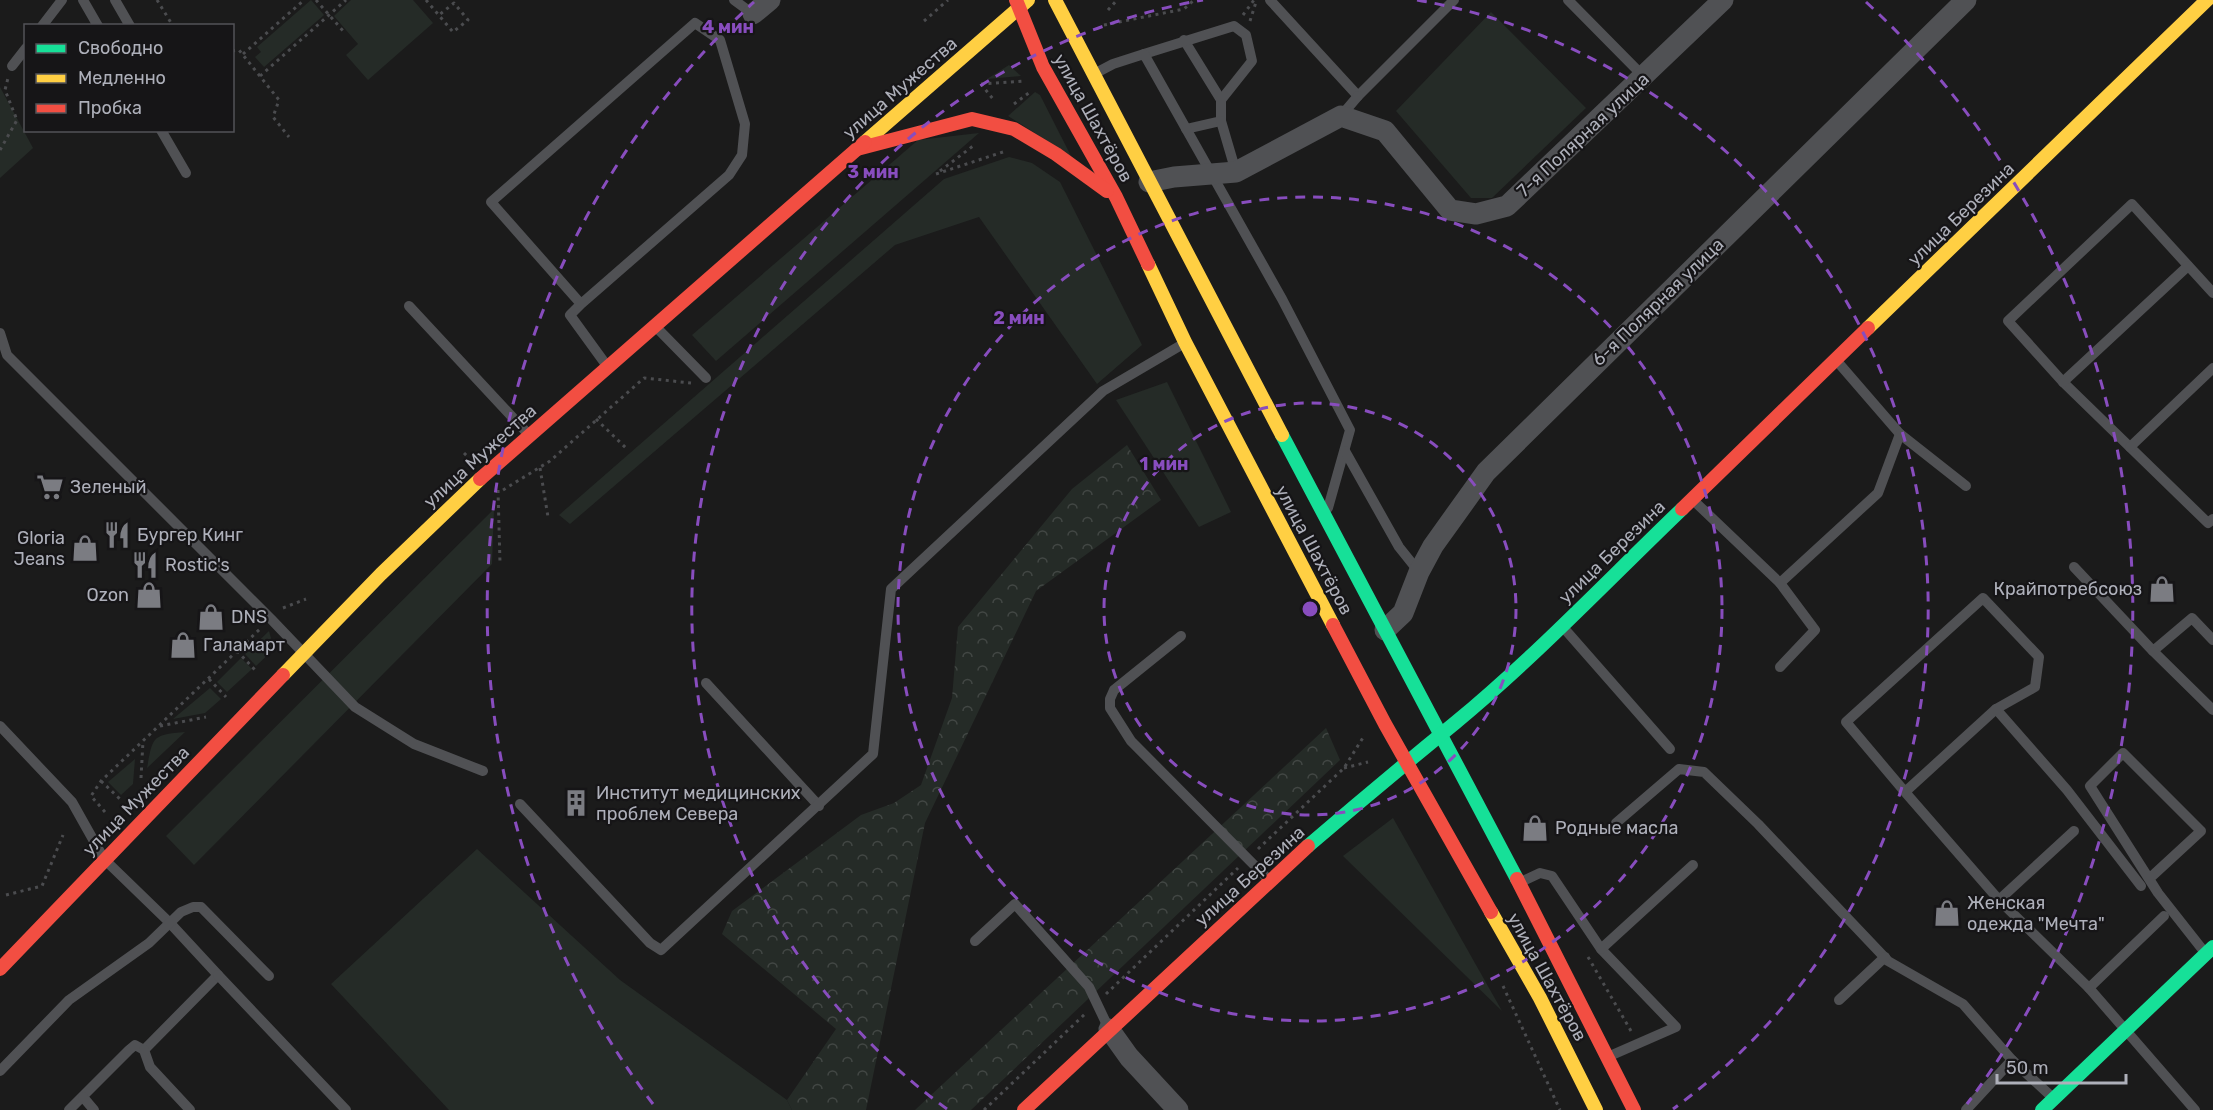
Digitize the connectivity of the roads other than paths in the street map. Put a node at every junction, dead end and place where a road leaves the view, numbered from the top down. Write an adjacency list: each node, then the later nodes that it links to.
1 (62, 0): 15 (lane)
2 (82, 0): 16 (lane)
3 (115, 0): 17 (lane)
4 (734, 0): 14 (lane)
5 (770, 0): 14 (street)
6 (1055, 0): 22 (main road, улица Шахтёров)
7 (1270, 0): 24 (lane)
8 (1454, 0): 24 (lane)
9 (1966, 0): 57 (street, 6-я Полярная улица)
10 (2207, 0): 43 (main road, улица Березина)
11 (1571, 1): 23 (lane)
12 (1021, 2): 30 (main road, улица Мужества); 35 (main road, улица Шахтёров)
13 (1714, 3): 23 (street, 7-я Полярная улица)
14 (753, 14)
15 (44, 24)
16 (97, 24)
17 (129, 24)
18 (1184, 40): 20 (lane); 25 (lane); 25 (lane)
19 (24, 51): 21 (lane)
20 (1144, 54): 22 (lane); 28 (lane)
21 (12, 66)
22 (1092, 75): 34 (main road, улица Шахтёров)
23 (1644, 77): 26 (street, 7-я Полярная улица)
24 (1358, 96): 26 (lane)
25 (1221, 100): 27 (lane)
26 (1341, 116): 31 (street)
27 (1221, 121): 28 (lane); 31 (lane)
28 (1186, 129): 33 (lane)
29 (162, 132): 32 (lane)
30 (857, 149): 35 (main road); 40 (main road, улица Мужества)
31 (1236, 172): 33 (street)
32 (186, 173)
33 (1213, 174): 34 (street); 51 (lane)
34 (1149, 182): 54 (main road, улица Шахтёров)
35 (1116, 197): 42 (main road, улица Шахтёров)
36 (2188, 266): 37 (lane); 47 (lane); 47 (lane)
37 (2213, 293)
38 (581, 304): 38 (lane); 44 (lane)
39 (409, 306): 49 (lane)
40 (654, 326): 44 (main road, улица Мужества); 46 (lane)
41 (0, 333): 64 (lane)
42 (1185, 342): 72 (main road, улица Шахтёров); 76 (lane)
43 (1836, 360): 48 (lane); 53 (main road, улица Березина)
44 (608, 366): 49 (main road, улица Мужества)
45 (2213, 368): 50 (lane)
46 (703, 381)
47 (2063, 382): 50 (lane)
48 (1900, 434): 52 (lane); 58 (lane)
49 (528, 435): 64 (main road, улица Мужества)
50 (2130, 447): 55 (lane)
51 (1345, 451): 54 (lane); 57 (lane)
52 (1966, 486)
53 (1692, 499): 58 (lane); 59 (main road, улица Березина)
54 (1325, 516): 60 (main road, улица Шахтёров)
55 (2211, 523)
56 (2074, 567): 63 (lane)
57 (1419, 572): 60 (street, 6-я Полярная улица)
58 (1780, 583): 65 (lane)
59 (1561, 626): 70 (main road, улица Березина); 71 (lane)
60 (1385, 630): 70 (main road, улица Шахтёров)
61 (1181, 636): 81 (lane)
62 (2213, 640): 63 (lane)
63 (2153, 651): 68 (lane)
64 (304, 653): 73 (lane); 79 (main road, улица Мужества)
65 (1780, 667)
66 (706, 683): 76 (lane)
67 (1996, 709): 74 (lane); 74 (lane); 82 (lane)
68 (2213, 710)
69 (0, 726): 79 (lane)
70 (1441, 735): 72 (main road, улица Березина); 83 (main road, улица Шахтёров)
71 (1670, 749)
72 (1407, 760): 81 (main road, улица Березина); 110 (main road, улица Шахтёров)
73 (483, 771)
74 (1905, 792): 84 (lane)
75 (520, 804): 76 (lane)
76 (819, 806)
77 (1616, 823): 90 (lane)
78 (2074, 831): 84 (lane)
79 (104, 859): 86 (lane); 91 (main road, улица Мужества)
80 (1693, 865): 88 (lane)
81 (1270, 881): 96 (main road, улица Березина)
82 (2146, 882): 82 (lane); 89 (lane)
83 (1519, 883): 88 (lane); 99 (main road, улица Шахтёров)
84 (1999, 900): 94 (lane)
85 (2164, 916): 94 (lane)
86 (169, 922): 92 (lane); 93 (lane); 101 (lane)
87 (975, 941): 96 (lane)
88 (1601, 949): 99 (lane)
89 (2210, 951): 97 (main road)
90 (1885, 957): 95 (lane); 100 (lane)
91 (0, 969)
92 (218, 975): 98 (lane); 107 (lane)
93 (269, 976)
94 (2089, 988): 97 (lane)
95 (1839, 1000)
96 (1109, 1029): 108 (main road, улица Березина); 109 (street)
97 (2126, 1031): 103 (main road); 114 (lane)
98 (144, 1050): 102 (lane); 106 (lane)
99 (1609, 1057): 111 (main road, улица Шахтёров)
100 (2012, 1060): 103 (lane); 112 (lane)
101 (0, 1071)
102 (83, 1097): 104 (lane); 105 (lane)
103 (2054, 1098): 113 (main road)
104 (69, 1110)
105 (94, 1110)
106 (190, 1110)
107 (346, 1110)
108 (1024, 1110)
109 (1178, 1110)
110 (1596, 1110)
111 (1634, 1110)
112 (1966, 1110)
113 (2042, 1110)
114 (2195, 1110)

